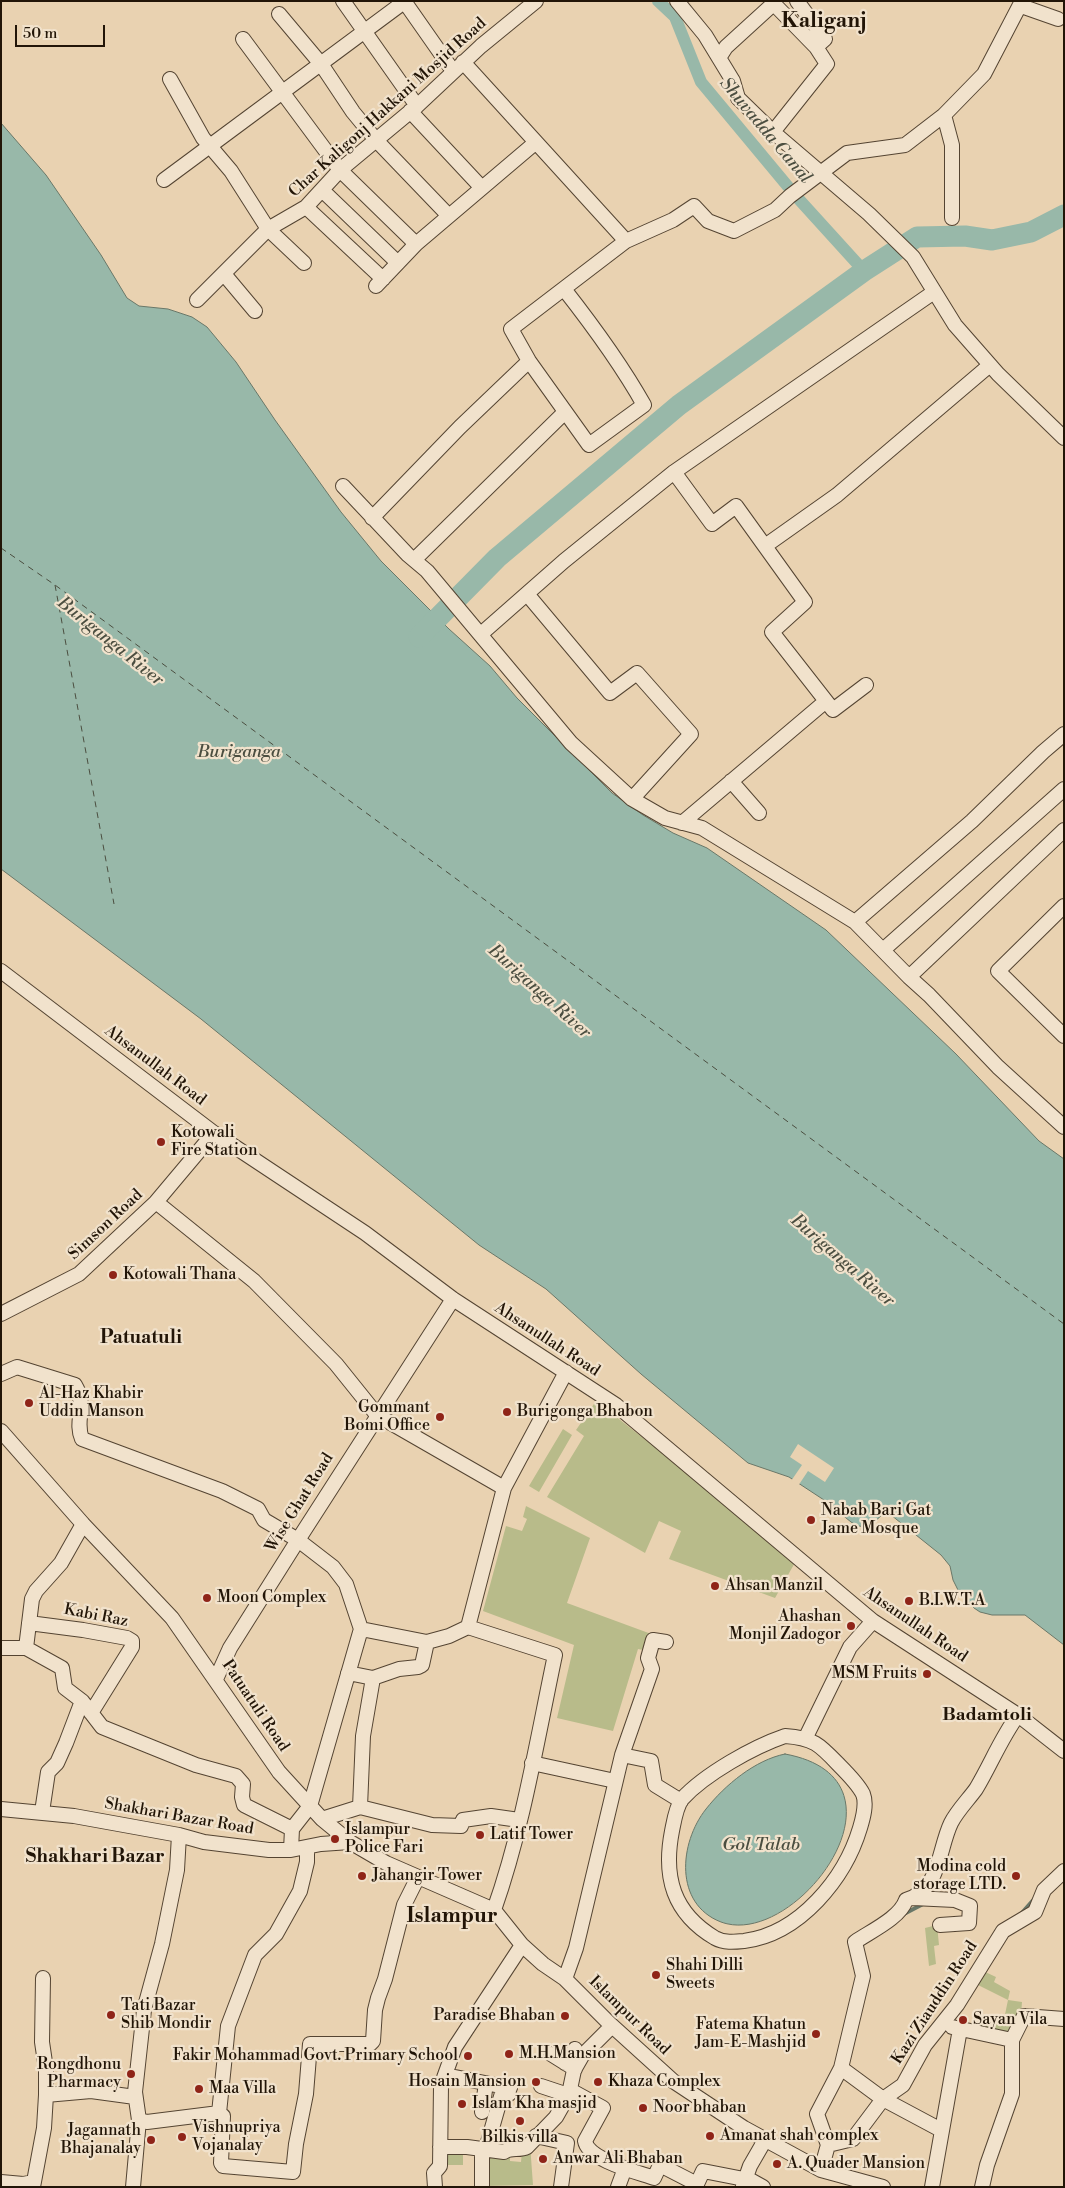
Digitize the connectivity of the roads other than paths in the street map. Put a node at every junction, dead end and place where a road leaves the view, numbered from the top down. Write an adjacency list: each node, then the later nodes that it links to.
1 (343, 1): 9 (street)
2 (536, 1): 14 (street, Char Kaligonj Hakkani Mosjid Road)
3 (677, 1): 12 (street)
4 (797, 1): 11 (street)
5 (404, 2): 9 (street); 14 (street)
6 (1021, 4): 8 (street); 18 (street)
7 (279, 14): 13 (street)
8 (1058, 19)
9 (365, 32): 13 (street); 17 (street)
10 (243, 39): 16 (street)
11 (816, 48): 12 (street); 19 (street)
12 (719, 58): 19 (street)
13 (321, 64): 16 (street); 20 (street)
14 (458, 67): 17 (street, Char Kaligonj Hakkani Mosjid Road); 21 (street)
15 (170, 80): 22 (street)
16 (283, 92): 22 (street); 23 (street)
17 (414, 108): 20 (street, Char Kaligonj Hakkani Mosjid Road); 26 (street)
18 (944, 115): 24 (street); 30 (street)
19 (773, 132): 24 (street)
20 (376, 140): 23 (street, Char Kaligonj Hakkani Mosjid Road); 29 (street)
21 (534, 143): 26 (street); 32 (street)
22 (210, 147): 25 (street); 31 (street)
23 (340, 170): 27 (street, Char Kaligonj Hakkani Mosjid Road); 33 (street)
24 (820, 173): 32 (street); 38 (street)
25 (164, 180)
26 (482, 188): 29 (street)
27 (322, 190): 28 (street, Char Kaligonj Hakkani Mosjid Road); 35 (street)
28 (306, 207): 31 (street, Char Kaligonj Hakkani Mosjid Road); 35 (street)
29 (449, 216): 33 (street)
30 (952, 218)
31 (268, 229): 34 (street); 36 (street, Char Kaligonj Hakkani Mosjid Road)
32 (626, 241): 37 (street)
33 (416, 244): 35 (street)
34 (304, 263)
35 (398, 263)
36 (224, 274): 39 (street, Char Kaligonj Hakkani Mosjid Road); 40 (street)
37 (564, 289): 41 (street); 43 (street)
38 (934, 292): 42 (street); 45 (street)
39 (197, 300)
40 (255, 311)
41 (529, 361): 43 (street); 47 (street)
42 (990, 365): 44 (street); 48 (street)
43 (565, 412): 49 (street)
44 (1064, 438)
45 (674, 472): 48 (street); 50 (street)
46 (343, 486): 47 (street)
47 (372, 518): 49 (street)
48 (765, 546): 53 (street)
49 (414, 560): 51 (street)
50 (527, 594): 51 (street); 57 (street)
51 (481, 634): 57 (street)
52 (866, 686): 53 (street)
53 (826, 701): 55 (street)
54 (1064, 734): 62 (street)
55 (731, 781): 58 (street); 59 (street)
56 (1064, 789): 63 (street)
57 (632, 799): 59 (street)
58 (759, 813)
59 (682, 823): 62 (street)
60 (1064, 830): 65 (street)
61 (1062, 910): 66 (street)
62 (855, 922): 63 (street)
63 (883, 950): 65 (street)
64 (1, 972): 68 (street, Ahsanullah Road)
65 (909, 977): 67 (street)
66 (1064, 1036)
67 (1064, 1127)
68 (214, 1133): 69 (street, Simson Road); 70 (street, Ahsanullah Road)
69 (156, 1202): 71 (street, Simson Road); 74 (street)
70 (453, 1299): 72 (street, Ahsanullah Road); 74 (street, Wise Ghat Road)
71 (1, 1314)
72 (566, 1372): 76 (street); 79 (street, Ahsanullah Road)
73 (1, 1374): 78 (street)
74 (377, 1415): 76 (street); 78 (street, Wise Ghat Road)
75 (1, 1431): 77 (street, Patuatuli Road)
76 (504, 1488): 81 (street)
77 (83, 1524): 80 (street); 89 (street, Patuatuli Road)
78 (298, 1540): 82 (street); 89 (street, Wise Ghat Road)
79 (872, 1621): 92 (street, Ahsanullah Road); 93 (street)
80 (29, 1623): 86 (street); 91 (street, Kabi Raz)
81 (468, 1627): 83 (street); 96 (street)
82 (361, 1629): 83 (street); 87 (street)
83 (427, 1642): 88 (street)
84 (666, 1642): 95 (street)
85 (1, 1648): 86 (street)
86 (26, 1648): 90 (street)
87 (348, 1673): 88 (street); 99 (street)
88 (373, 1678): 100 (street)
89 (216, 1679): 99 (street, Patuatuli Road)
90 (82, 1702): 91 (street); 102 (street)
91 (91, 1713): 105 (street)
92 (1018, 1715): 94 (street, Ahsanullah Road); 112 (street)
93 (806, 1737): 98 (street); 98 (street)
94 (1064, 1751)
95 (622, 1755): 97 (street); 98 (street)
96 (532, 1763): 97 (street); 104 (street)
97 (615, 1780): 117 (street)
98 (681, 1801)
99 (310, 1806): 103 (street, Patuatuli Road); 105 (street)
100 (360, 1807): 103 (street); 104 (street)
101 (1, 1809): 102 (street, Shakhari Bazar Road)
102 (42, 1812): 106 (street, Shakhari Bazar Road)
103 (322, 1819): 107 (street, Patuatuli Road)
104 (519, 1820): 113 (street)
105 (292, 1829): 109 (street)
106 (180, 1835): 109 (street, Shakhari Bazar Road); 132 (street)
107 (350, 1842): 108 (street, Shakhari Bazar Road); 111 (street, Patuatuli Road)
108 (307, 1847): 109 (street, Shakhari Bazar Road); 135 (street)
109 (291, 1850)
110 (1063, 1874): 119 (street, Kazi Ziauddin Road)
111 (418, 1877): 113 (street, Patuatuli Road); 135 (street)
112 (913, 1898): 114 (street); 126 (street)
113 (494, 1910): 115 (street, Patuatuli Road)
114 (940, 1925)
115 (522, 1945): 117 (street, Islampur Road); 127 (street)
116 (43, 1978): 131 (street)
117 (565, 1979): 120 (street, Islampur Road)
118 (1064, 2019): 122 (street)
119 (943, 2024): 121 (street); 133 (street, Kazi Ziauddin Road)
120 (612, 2026): 125 (street); 139 (street, Islampur Road)
121 (960, 2029): 122 (street); 137 (street)
122 (1012, 2040): 157 (street)
123 (575, 2049): 125 (street)
124 (551, 2054): 125 (street)
125 (570, 2066): 130 (street)
126 (841, 2068): 133 (street); 140 (street)
127 (445, 2075): 128 (street); 141 (street)
128 (486, 2083): 134 (street); 142 (street)
129 (541, 2086): 130 (street)
130 (569, 2092): 138 (street); 143 (street)
131 (46, 2095): 132 (street); 148 (street)
132 (135, 2097): 136 (street)
133 (883, 2099): 137 (street); 140 (street, Kazi Ziauddin Road)
134 (482, 2112)
135 (219, 2113): 136 (street)
136 (139, 2120): 149 (street)
137 (941, 2130): 156 (street)
138 (536, 2136): 142 (street); 152 (street)
139 (766, 2140): 144 (street, Islampur Road); 145 (street)
140 (828, 2145): 144 (street)
141 (440, 2147): 142 (street); 150 (street)
142 (484, 2149): 151 (street)
143 (625, 2168): 145 (street); 153 (street)
144 (821, 2170): 147 (street, Islampur Road)
145 (744, 2181): 154 (street)
146 (1, 2182): 148 (street)
147 (854, 2183): 155 (street, Islampur Road)
148 (34, 2184)
149 (133, 2187)
150 (435, 2187)
151 (482, 2187)
152 (562, 2187)
153 (618, 2187)
154 (763, 2187)
155 (883, 2187)
156 (932, 2187)
157 (982, 2187)

